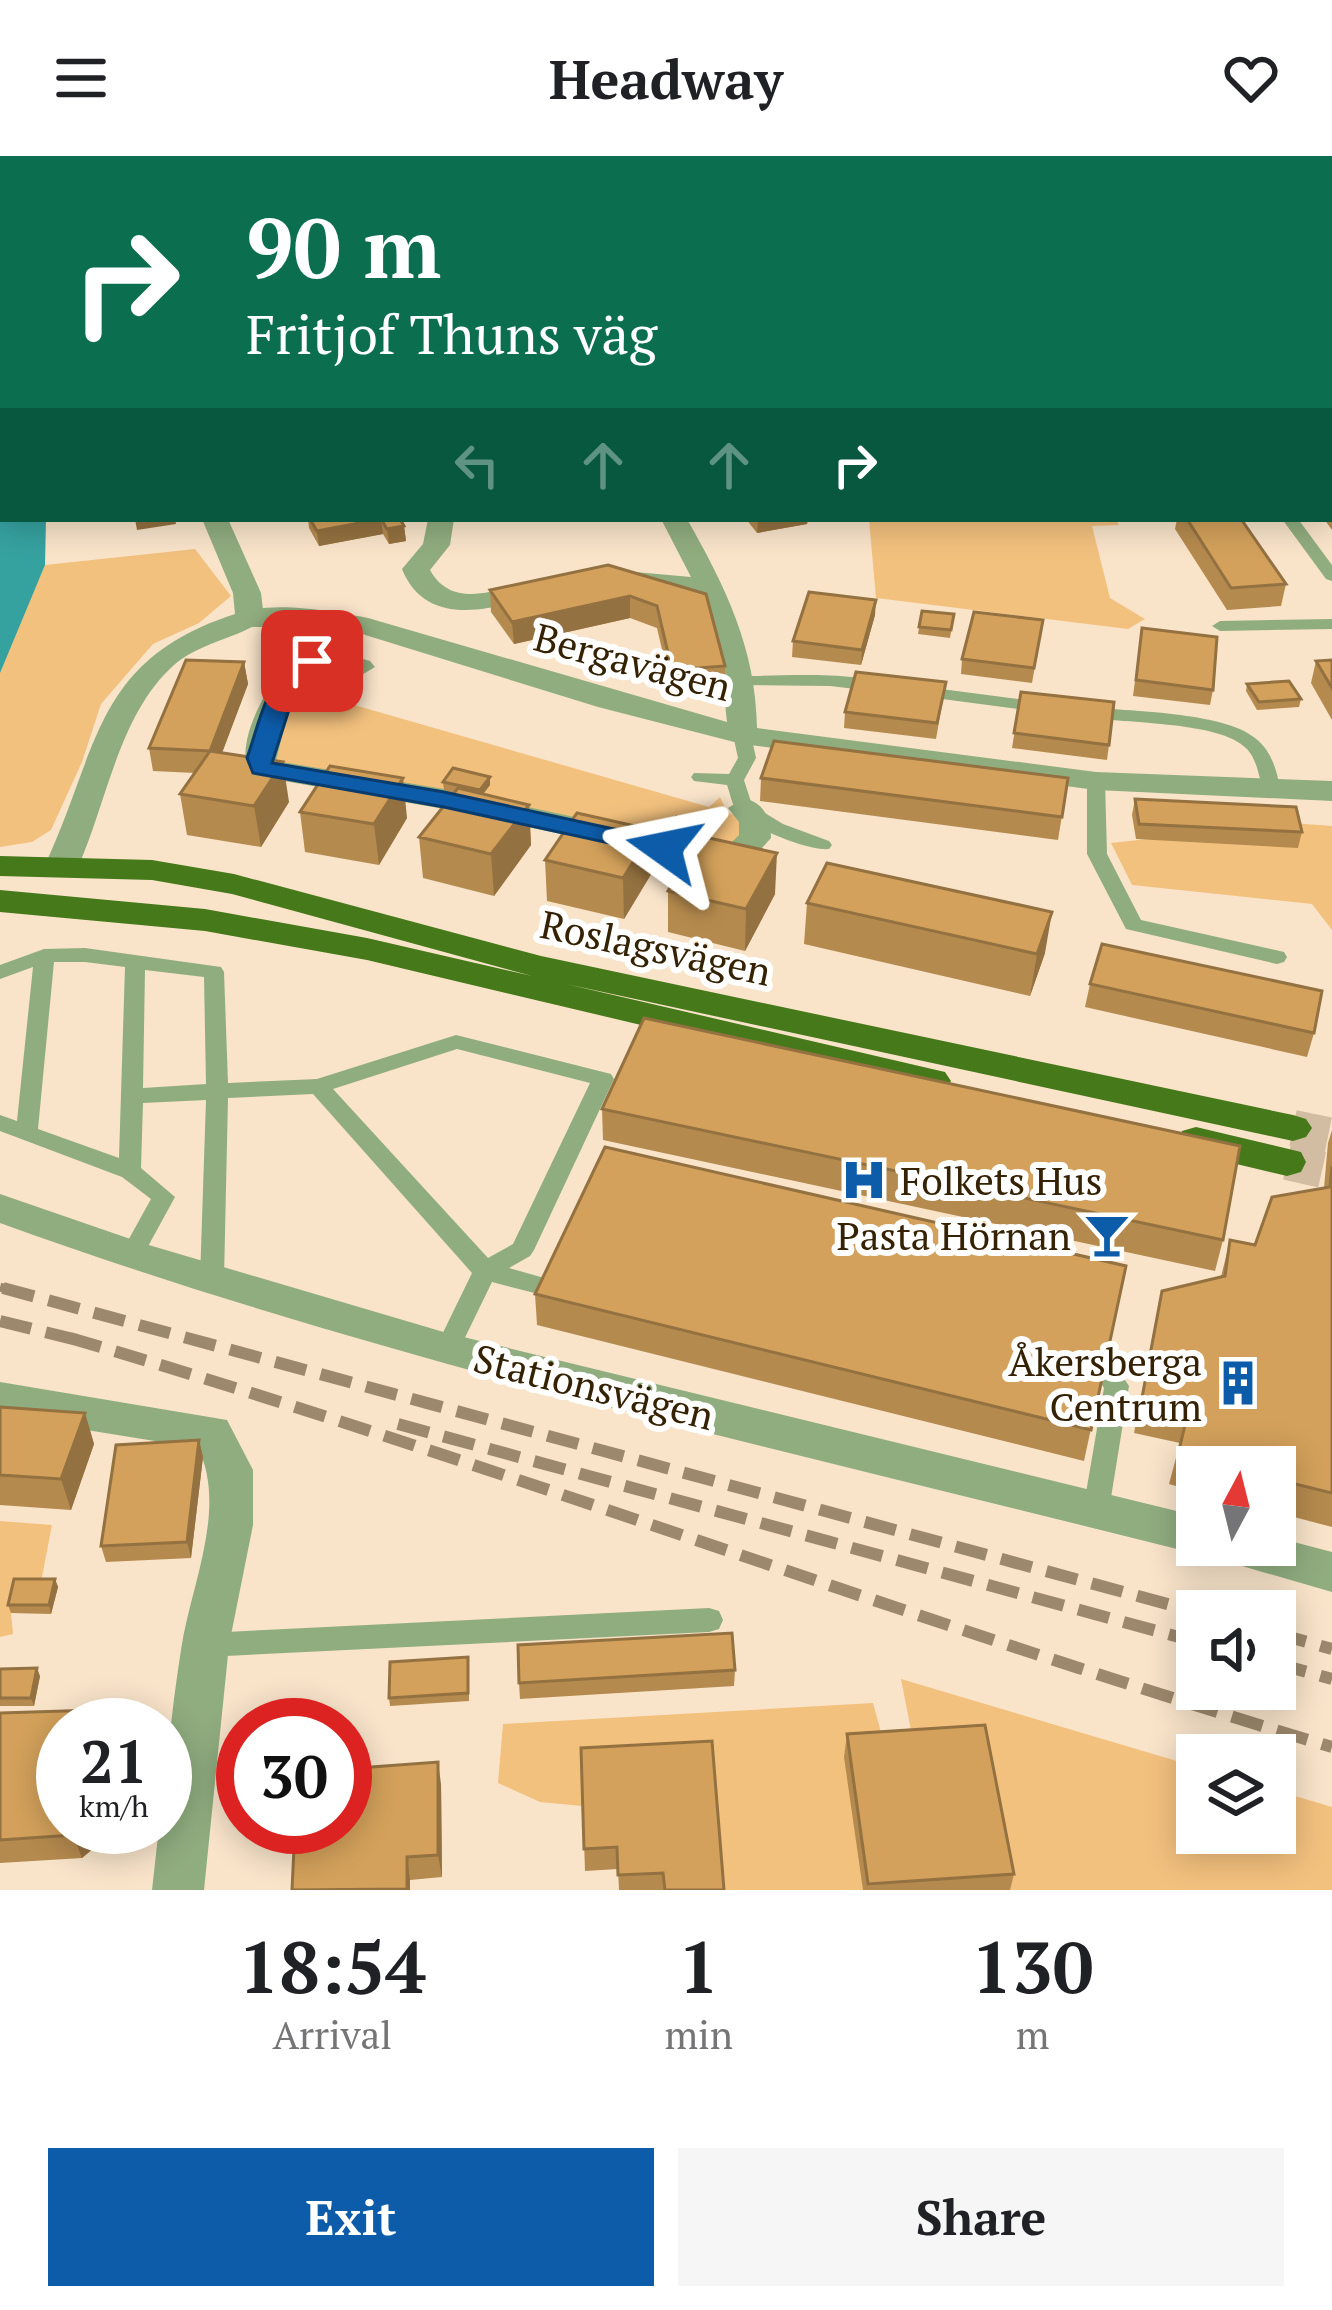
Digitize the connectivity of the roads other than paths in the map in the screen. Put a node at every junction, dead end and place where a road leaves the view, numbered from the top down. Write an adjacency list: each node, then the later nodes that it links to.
1 (216, 522): 9 (street)
2 (440, 522): 7 (street)
3 (676, 522): 8 (street)
4 (1292, 522): 6 (lane)
5 (589, 576): 8 (street)
6 (1332, 576)
7 (558, 581)
8 (712, 587): 13 (street)
9 (250, 617): 14 (street, Bergavägen); 22 (street, Bergavägen)
10 (1332, 624): 11 (lane)
11 (1220, 626)
12 (360, 667): 19 (street)
13 (744, 681): 14 (street); 17 (lane)
14 (742, 735): 16 (street, Bergavägen); 19 (lane)
15 (700, 777): 19 (lane)
16 (1096, 781): 17 (street, Bergavägen); 26 (lane)
17 (1271, 789): 18 (street, Bergavägen)
18 (1332, 790)
19 (740, 794): 20 (lane)
20 (822, 845)
21 (0, 866): 22 (main road, Roslagsvägen)
22 (62, 867): 23 (main road); 24 (main road, Roslagsvägen)
23 (0, 882)
24 (0, 901)
25 (44, 956): 27 (lane); 28 (lane); 33 (lane)
26 (1277, 957)
27 (135, 961): 30 (lane); 31 (lane)
28 (0, 972)
29 (318, 1086): 30 (lane); 37 (lane); 37 (lane)
30 (217, 1090): 31 (lane); 38 (lane)
31 (132, 1096): 34 (lane)
32 (0, 1123): 33 (lane)
33 (27, 1132): 34 (lane)
34 (130, 1171): 36 (lane)
35 (0, 1208): 36 (street, Stationsvägen)
36 (132, 1255): 38 (street, Stationsvägen)
37 (485, 1270): 39 (lane); 40 (lane)
38 (212, 1279): 40 (street, Stationsvägen)
39 (554, 1289)
40 (447, 1349): 43 (street, Stationsvägen)
41 (1104, 1369): 43 (lane)
42 (0, 1399): 48 (street)
43 (1096, 1510): 44 (street, Stationsvägen)
44 (1176, 1530)
45 (1296, 1562): 46 (street)
46 (1332, 1572)
47 (709, 1620): 48 (lane)
48 (205, 1645): 49 (street)
49 (178, 1890)

